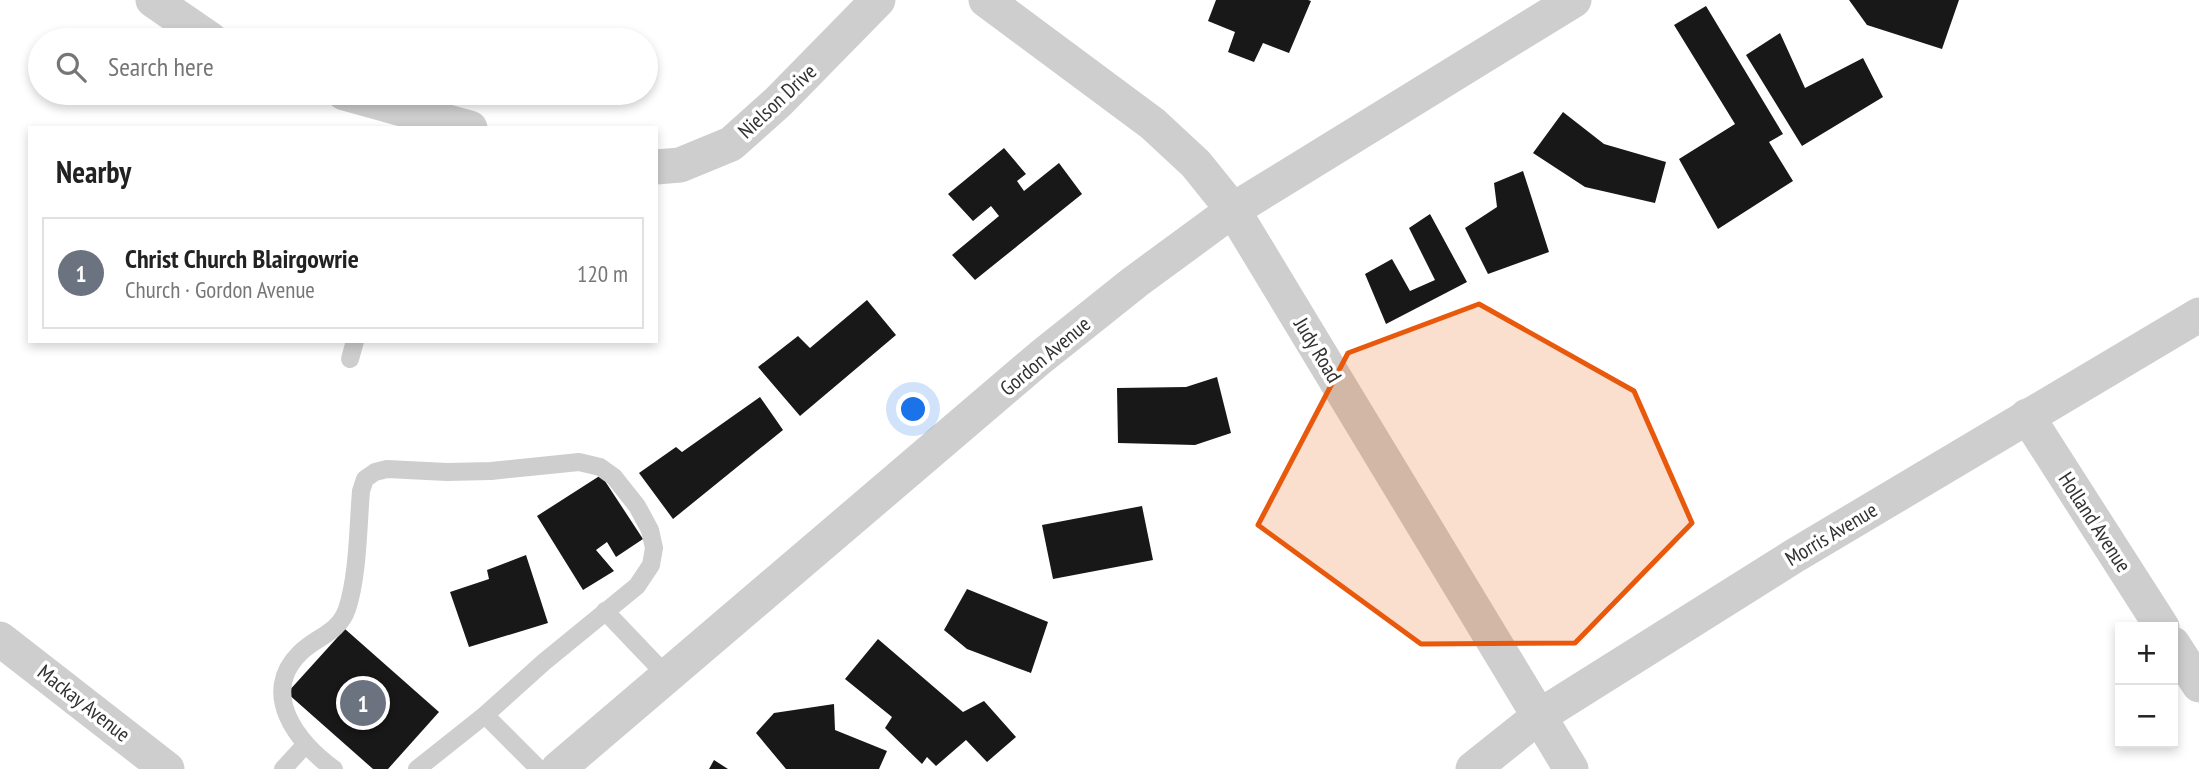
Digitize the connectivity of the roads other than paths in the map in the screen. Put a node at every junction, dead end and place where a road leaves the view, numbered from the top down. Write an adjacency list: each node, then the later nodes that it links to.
1 (153, 0): 5 (street)
2 (878, 0): 9 (street, Nielson Drive)
3 (986, 0): 10 (street, Judy Road)
4 (1574, 0): 10 (street, Gordon Avenue)
5 (194, 28)
6 (377, 105): 7 (street)
7 (421, 121): 8 (street)
8 (456, 126)
9 (658, 167)
10 (1233, 210): 19 (street, Gordon Avenue); 22 (street, Judy Road)
11 (2199, 315): 14 (street, Morris Avenue)
12 (354, 343): 13 (lane)
13 (350, 359)
14 (2027, 416): 16 (street, Holland Avenue); 22 (street, Morris Avenue)
15 (605, 611): 19 (lane); 21 (lane); 23 (lane)
16 (2159, 622)
17 (0, 639): 24 (street, Mackay Avenue)
18 (2178, 652): 20 (street)
19 (667, 676): 29 (street, Gordon Avenue)
20 (2199, 685)
21 (485, 715): 27 (lane); 28 (lane)
22 (1538, 717): 30 (street, Morris Avenue); 31 (street, Judy Road)
23 (305, 745): 25 (lane); 26 (lane)
24 (167, 769)
25 (282, 769)
26 (334, 769)
27 (417, 769)
28 (538, 769)
29 (558, 769)
30 (1473, 769)
31 (1571, 769)

